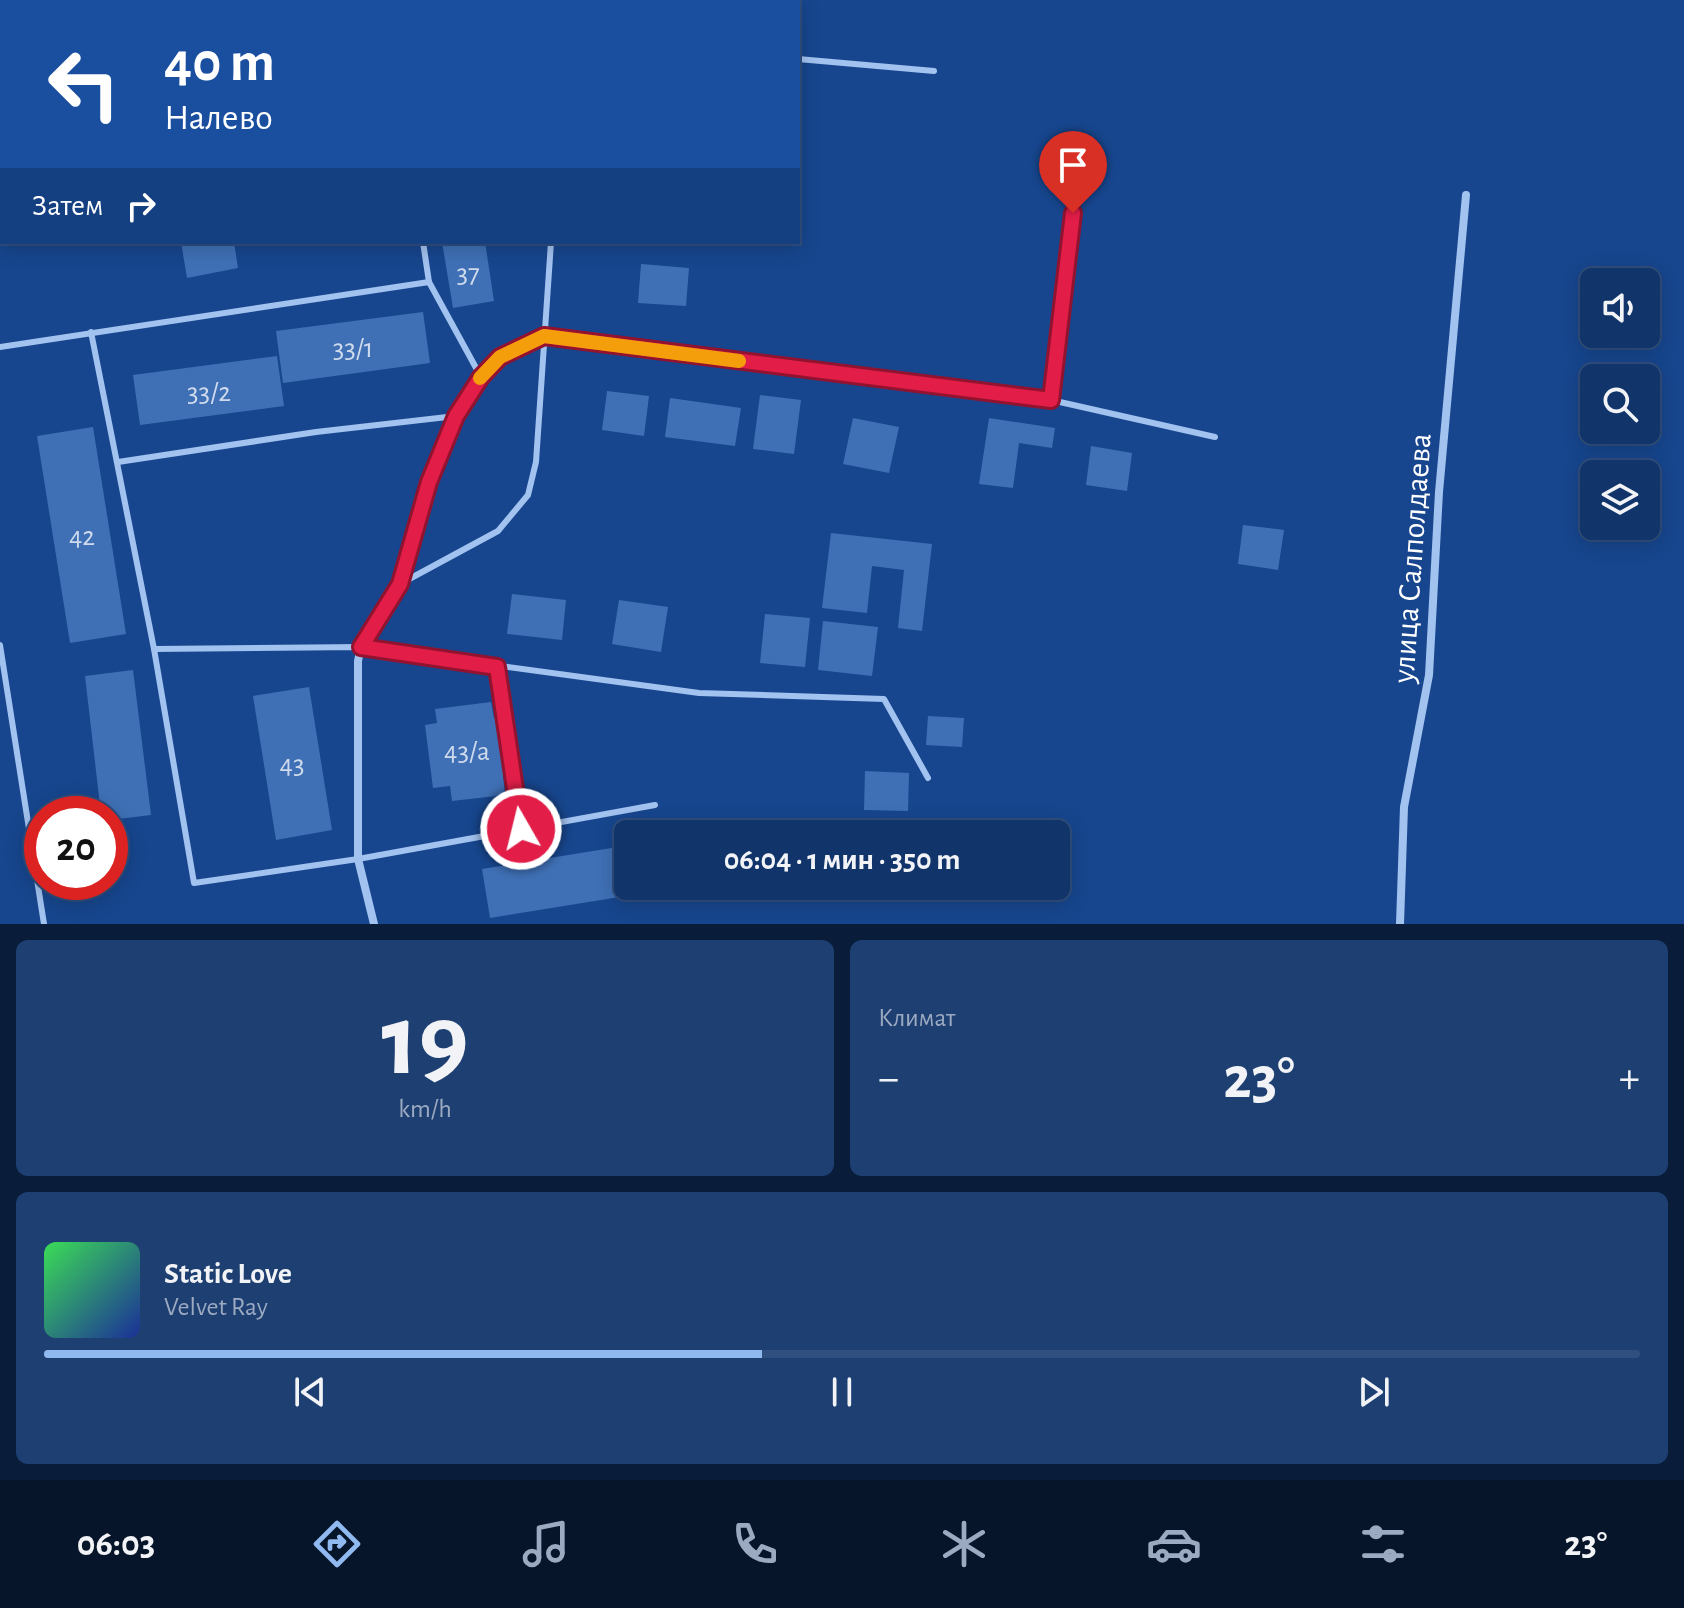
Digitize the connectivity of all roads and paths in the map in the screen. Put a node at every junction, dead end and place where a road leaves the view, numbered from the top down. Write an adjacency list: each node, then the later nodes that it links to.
1 (800, 59): 2 (lane)
2 (934, 71)
3 (1077, 182): 12 (lane)
4 (1466, 195): 27 (street, улица Салполдаева)
5 (423, 244): 7 (lane)
6 (551, 244): 9 (lane)
7 (429, 282): 8 (lane); 11 (lane)
8 (91, 332): 10 (lane); 15 (lane)
9 (544, 336): 11 (street); 12 (lane); 16 (lane)
10 (0, 347)
11 (481, 377): 13 (street)
12 (1051, 400): 14 (lane)
13 (456, 416): 15 (lane); 16 (street)
14 (1215, 437)
15 (118, 462): 19 (lane)
16 (400, 584): 18 (street)
17 (0, 645): 25 (lane)
18 (361, 647): 19 (lane); 20 (lane); 24 (street)
19 (154, 649): 24 (lane)
20 (497, 667): 21 (lane); 23 (lane)
21 (928, 778)
22 (655, 805): 23 (lane)
23 (521, 829): 24 (lane)
24 (358, 859): 26 (street)
25 (44, 924)
26 (374, 924)
27 (1400, 924)

